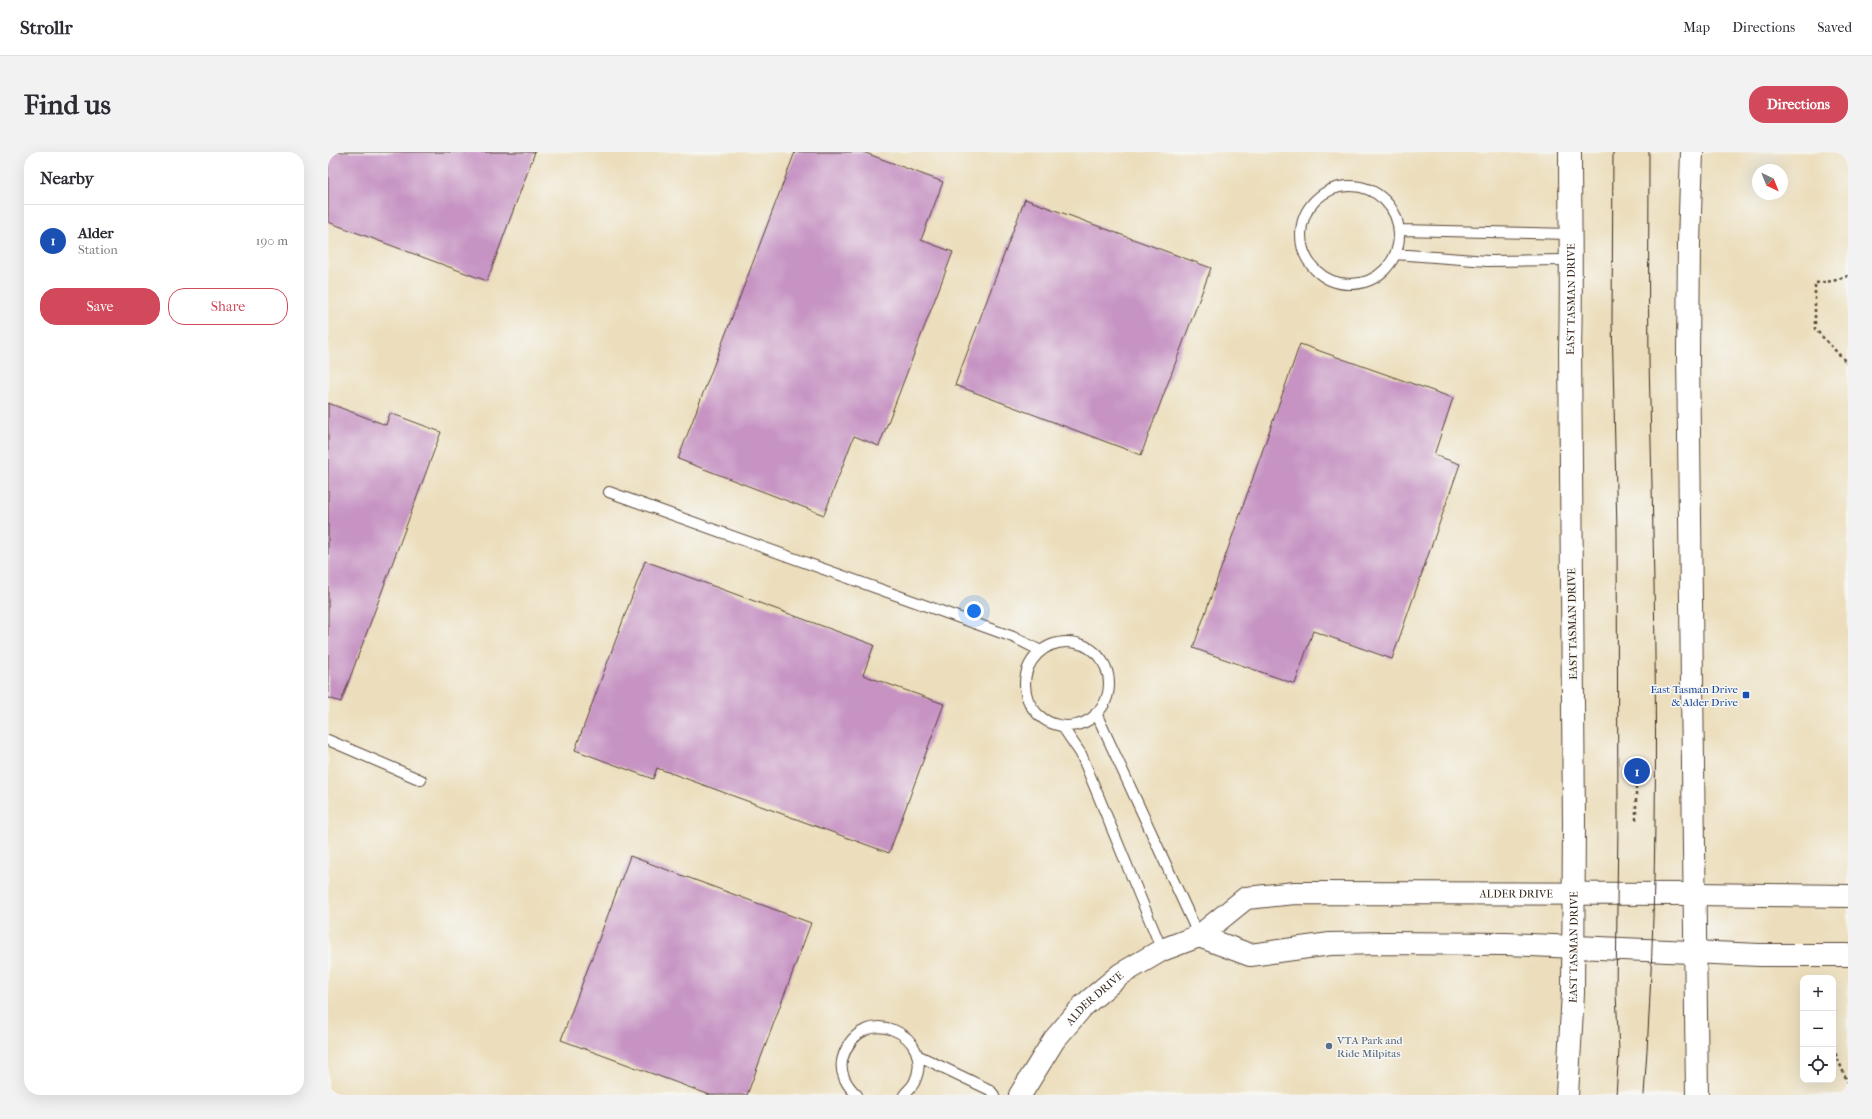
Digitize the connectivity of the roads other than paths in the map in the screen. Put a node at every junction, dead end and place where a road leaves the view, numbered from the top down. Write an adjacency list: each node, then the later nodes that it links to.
1 (1570, 152): 4 (main road, EAST TASMAN DRIVE)
2 (1692, 152): 14 (main road)
3 (1400, 230): 4 (lane); 5 (lane); 5 (lane)
4 (1570, 234): 6 (main road, EAST TASMAN DRIVE)
5 (1395, 254): 6 (lane)
6 (1570, 260): 13 (main road, EAST TASMAN DRIVE)
7 (609, 492): 8 (lane)
8 (1041, 651): 9 (lane); 10 (lane)
9 (1096, 713): 10 (lane); 16 (lane)
10 (1062, 726): 18 (lane)
11 (328, 740): 12 (lane)
12 (420, 780)
13 (1574, 894): 14 (main road, ALDER DRIVE); 16 (main road, ALDER DRIVE); 17 (main road, EAST TASMAN DRIVE)
14 (1696, 894): 15 (main road, ALDER DRIVE); 19 (main road)
15 (1848, 896)
16 (1199, 936): 17 (main road); 18 (main road, ALDER DRIVE)
17 (1573, 947): 19 (main road); 26 (main road, EAST TASMAN DRIVE)
18 (1162, 950): 25 (main road, ALDER DRIVE)
19 (1695, 953): 20 (main road); 27 (main road)
20 (1848, 955)
21 (917, 1055): 22 (lane); 23 (lane); 24 (lane)
22 (857, 1095)
23 (904, 1095)
24 (994, 1095)
25 (1020, 1095)
26 (1567, 1095)
27 (1697, 1095)

